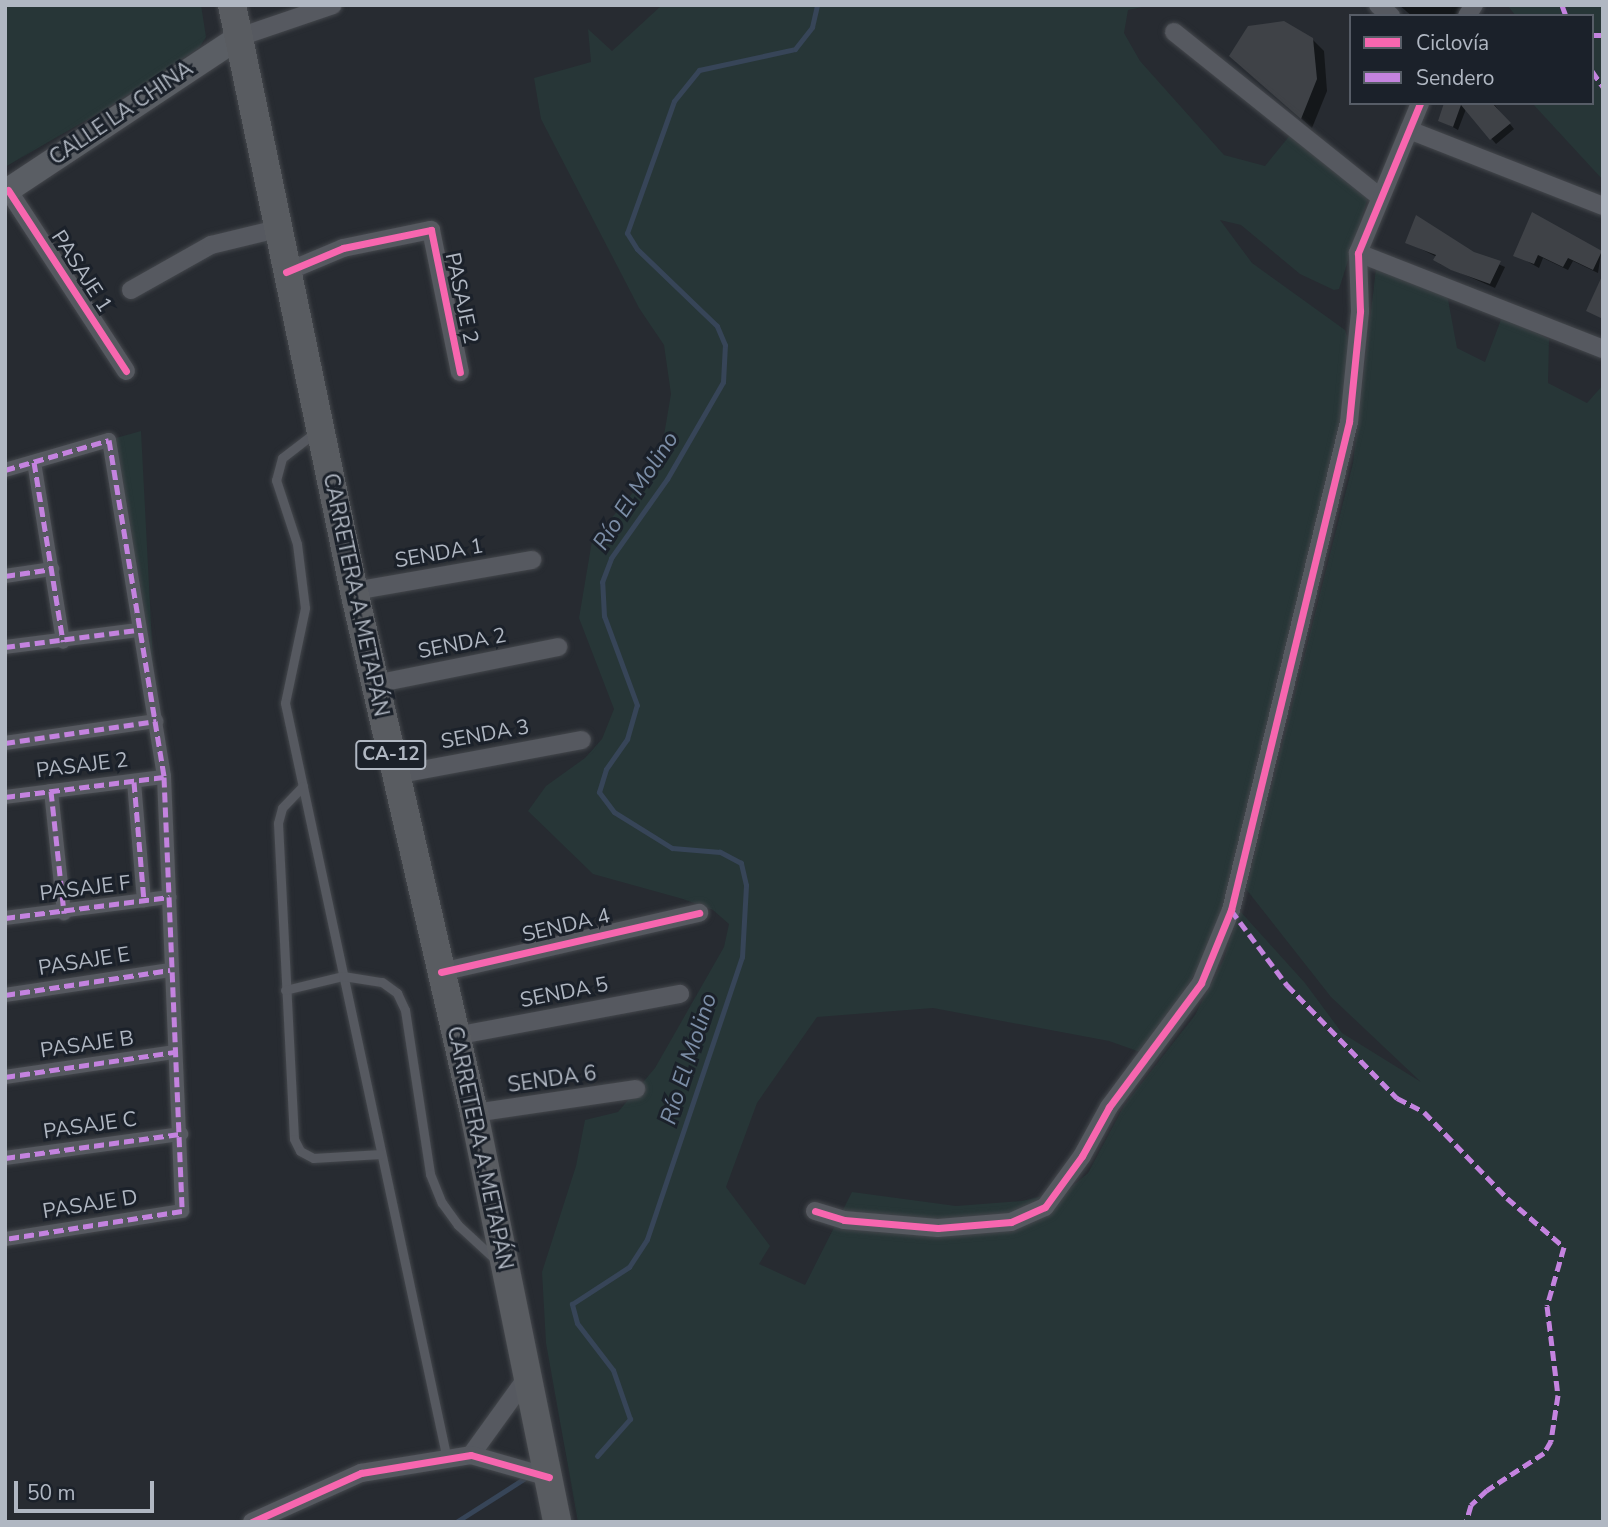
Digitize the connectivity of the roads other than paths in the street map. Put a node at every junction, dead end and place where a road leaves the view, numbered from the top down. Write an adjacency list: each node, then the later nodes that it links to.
1 (232, 5): 4 (main road, CA-12)
2 (333, 5): 4 (street)
3 (1174, 32): 8 (street)
4 (239, 37): 7 (main road, CALLE LA CHINA); 10 (main road, CARRETERA A METAPÁN / CA-12)
5 (1419, 105): 6 (street)
6 (1409, 130): 8 (street); 9 (street)
7 (7, 191): 15 (street, PASAJE 1)
8 (1380, 197): 11 (street)
9 (1603, 206)
10 (276, 229): 12 (main road, CARRETERA A METAPÁN / CA-12); 13 (street)
11 (1358, 253): 14 (street); 57 (street)
12 (286, 272): 16 (street, PASAJE 2); 17 (main road, CARRETERA A METAPÁN / CA-12)
13 (131, 290)
14 (1603, 349)
15 (126, 371)
16 (460, 372)
17 (320, 429): 23 (main road, CARRETERA A METAPÁN / CA-12); 35 (lane)
18 (34, 462): 19 (street); 21 (street); 24 (street)
19 (5, 470)
20 (532, 560): 23 (street, SENDA 1)
21 (52, 569): 22 (street); 25 (street)
22 (5, 576)
23 (354, 591): 28 (main road, CARRETERA A METAPÁN / CA-12)
24 (138, 630): 25 (street); 29 (street)
25 (62, 642): 26 (street)
26 (5, 647)
27 (558, 647): 28 (street, SENDA 2)
28 (375, 684): 32 (main road, CARRETERA A METAPÁN / CA-12)
29 (156, 721): 31 (street); 33 (street)
30 (582, 740): 32 (street, SENDA 3)
31 (5, 743)
32 (396, 775): 44 (main road, CARRETERA A METAPÁN / CA-12)
33 (164, 777): 34 (street, PASAJE 2); 38 (street)
34 (134, 782): 36 (street, PASAJE 2); 39 (street)
35 (303, 786): 45 (lane); 46 (lane)
36 (51, 791): 37 (street, PASAJE 2); 40 (street)
37 (5, 797)
38 (170, 897): 39 (street, PASAJE F); 43 (street)
39 (144, 901): 40 (street, PASAJE F)
40 (64, 912): 42 (street, PASAJE F)
41 (699, 913): 44 (street, SENDA 4)
42 (5, 918)
43 (170, 970): 48 (street, PASAJE E); 50 (street)
44 (441, 971): 49 (main road, CARRETERA A METAPÁN / CA-12)
45 (343, 976): 46 (lane); 55 (lane); 59 (lane)
46 (285, 990): 55 (lane)
47 (680, 994): 49 (street, SENDA 5)
48 (5, 995)
49 (455, 1036): 53 (main road, CARRETERA A METAPÁN / CA-12)
50 (174, 1052): 51 (street, PASAJE B); 54 (street)
51 (5, 1077)
52 (636, 1089): 53 (street, SENDA 6)
53 (474, 1113): 59 (main road, CARRETERA A METAPÁN / CA-12)
54 (181, 1134): 56 (street, PASAJE C); 58 (street, PASAJE D)
55 (381, 1154): 62 (lane)
56 (5, 1158)
57 (815, 1210)
58 (5, 1239)
59 (507, 1269): 60 (main road, CARRETERA A METAPÁN / CA-12)
60 (528, 1376): 61 (street); 63 (main road, CARRETERA A METAPÁN / CA-12)
61 (471, 1455): 62 (street); 63 (street)
62 (447, 1459): 64 (street)
63 (549, 1477): 65 (main road, CARRETERA A METAPÁN / CA-12)
64 (253, 1522)
65 (557, 1522)

